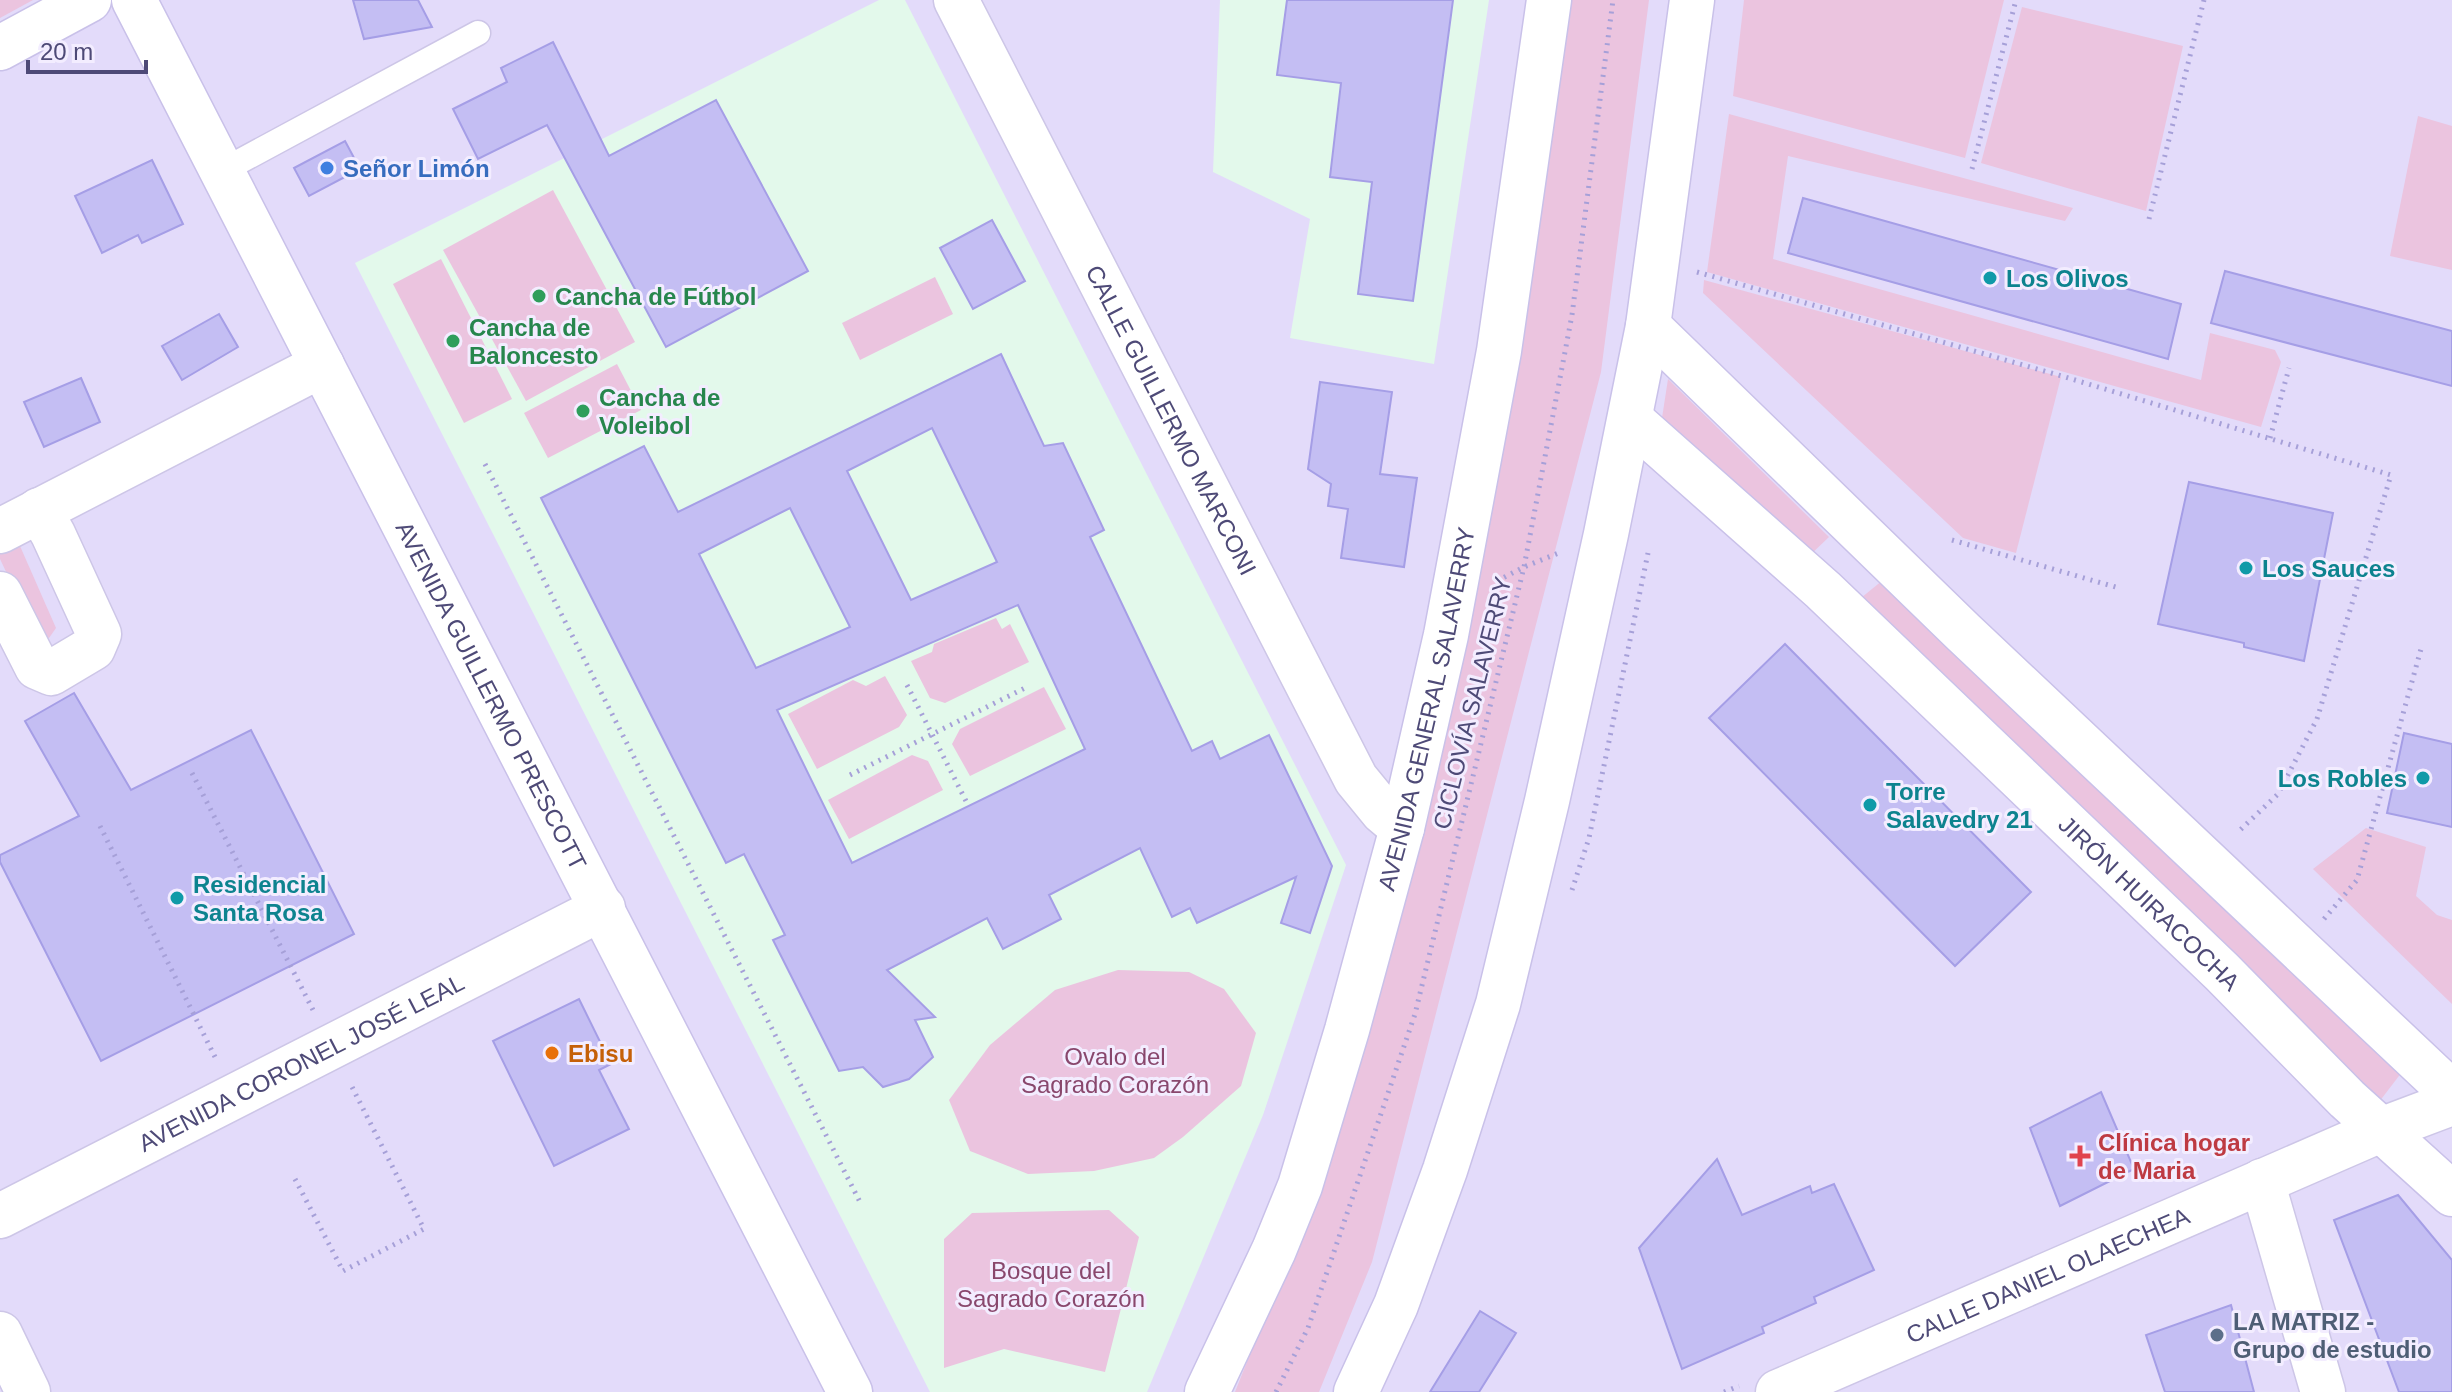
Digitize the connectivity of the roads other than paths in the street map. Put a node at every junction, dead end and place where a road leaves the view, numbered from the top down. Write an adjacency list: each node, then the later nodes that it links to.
1 (89, 0): 7 (street)
2 (134, 0): 8 (street, AVENIDA GUILLERMO PRESCOTT)
3 (956, 0): 17 (street, CALLE GUILLERMO MARCONI)
4 (1549, 0): 17 (street, AVENIDA GENERAL SALAVERRY)
5 (1692, 0): 9 (street)
6 (478, 33): 8 (lane)
7 (0, 48)
8 (222, 171): 10 (street, AVENIDA GUILLERMO PRESCOTT)
9 (1648, 326): 11 (street); 14 (street)
10 (322, 365): 12 (street); 18 (street, AVENIDA GUILLERMO PRESCOTT)
11 (1630, 419): 15 (street, JIRÓN HUIRACOCHA); 29 (street)
12 (39, 510): 13 (street); 16 (street)
13 (0, 531)
14 (1871, 543): 15 (street); 19 (street)
15 (1823, 590): 21 (street, JIRÓN HUIRACOCHA)
16 (0, 594)
17 (1402, 828): 28 (street, AVENIDA GENERAL SALAVERRY)
18 (603, 908): 24 (street, AVENIDA CORONEL JOSÉ LEAL); 27 (street, AVENIDA GUILLERMO PRESCOTT)
19 (2452, 1093)
20 (2452, 1103): 21 (street, CALLE DANIEL OLAECHEA)
21 (2383, 1129): 22 (street, CALLE DANIEL OLAECHEA); 23 (street, JIRÓN HUIRACOCHA)
22 (2262, 1181): 30 (street, CALLE DANIEL OLAECHEA); 31 (street)
23 (2452, 1194)
24 (0, 1216)
25 (0, 1334): 26 (street)
26 (28, 1392)
27 (850, 1392)
28 (1207, 1392)
29 (1356, 1392)
30 (1778, 1392)
31 (2323, 1392)

